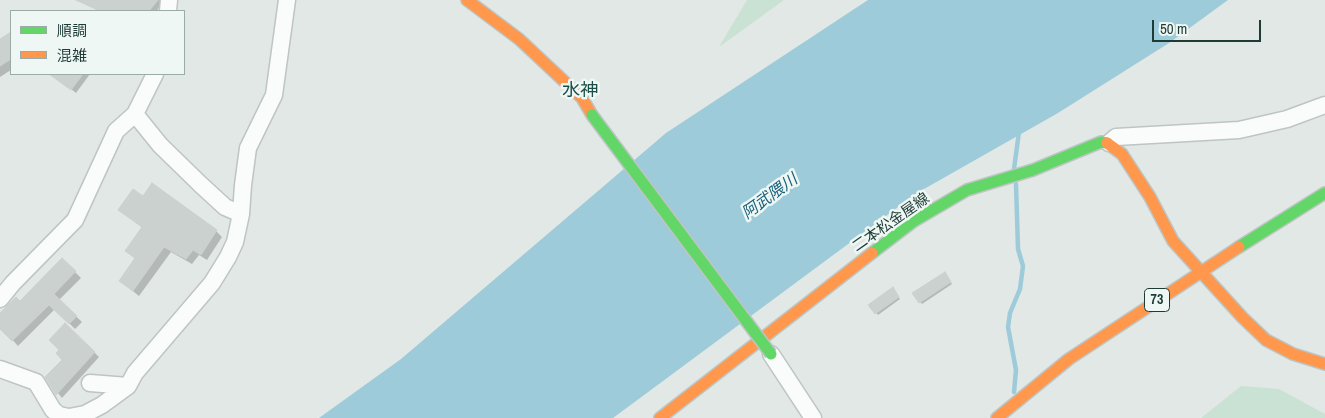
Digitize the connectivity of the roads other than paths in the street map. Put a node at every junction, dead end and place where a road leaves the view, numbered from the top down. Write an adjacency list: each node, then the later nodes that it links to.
1 (288, 0): 8 (street)
2 (467, 0): 11 (street, bridge)
3 (154, 75): 5 (street)
4 (1325, 106): 6 (street)
5 (135, 114): 8 (street); 10 (street)
6 (1109, 144): 9 (street); 16 (street, 二本松金屋線)
7 (1325, 193): 9 (street, 73)
8 (241, 214): 15 (street)
9 (1201, 271): 12 (street); 18 (street, 73)
10 (0, 299)
11 (771, 354): 17 (street)
12 (1325, 364)
13 (0, 369): 15 (street)
14 (90, 383): 15 (street)
15 (128, 386)
16 (660, 418)
17 (813, 418)
18 (997, 418)

